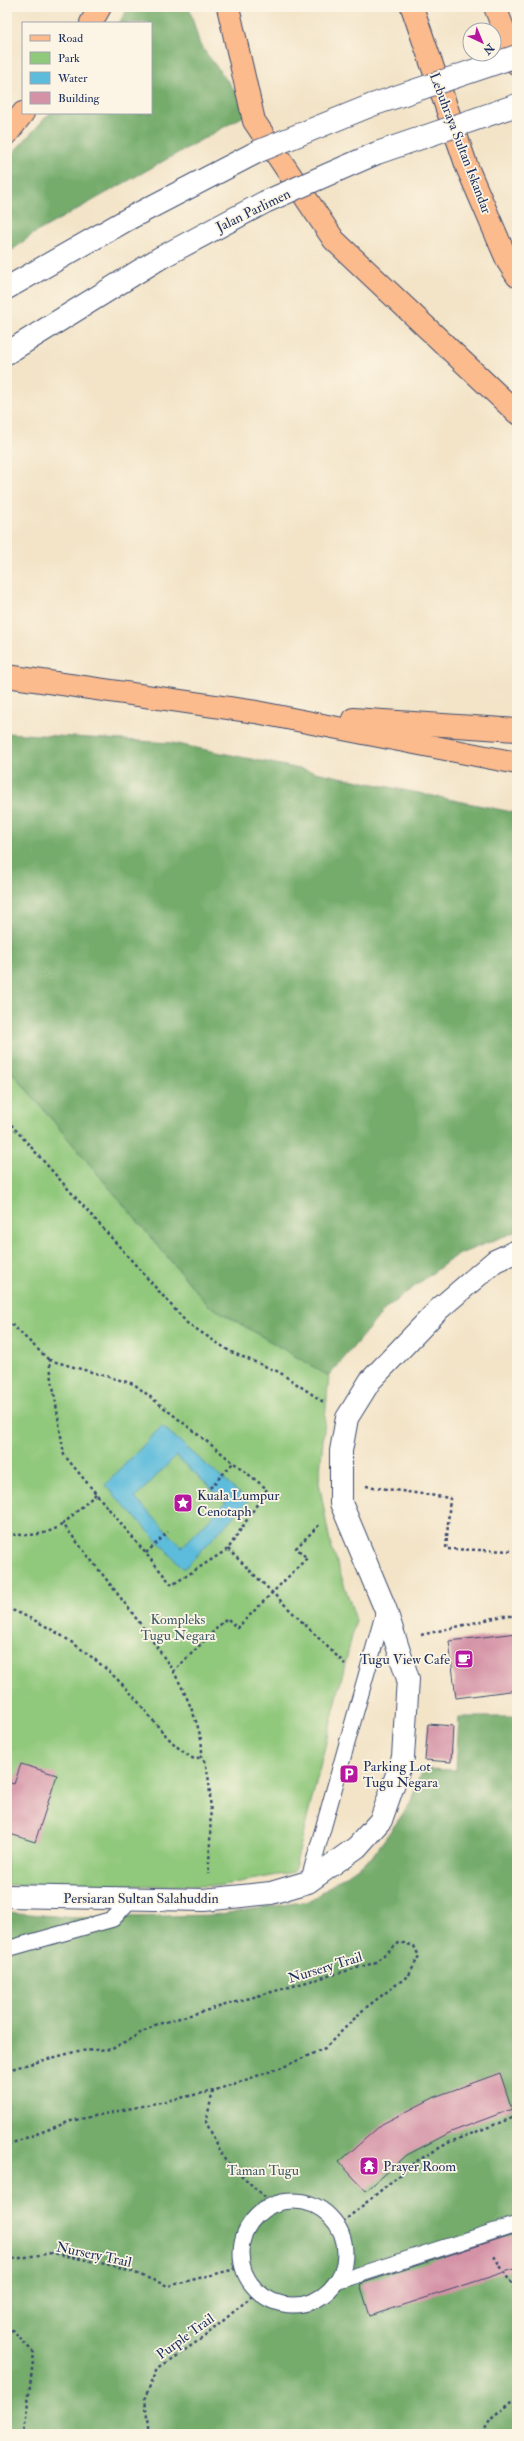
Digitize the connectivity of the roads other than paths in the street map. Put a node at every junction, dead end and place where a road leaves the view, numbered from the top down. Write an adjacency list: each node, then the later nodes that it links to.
1 (100, 7): 5 (main road)
2 (228, 7): 14 (main road)
3 (412, 7): 11 (main road, Lebuhraya Sultan Iskandar)
4 (495, 7): 7 (main road)
5 (92, 22)
6 (517, 56): 12 (street, bridge)
7 (517, 64)
8 (517, 105): 13 (street, Jalan Parlimen, bridge)
9 (22, 114): 10 (main road)
10 (7, 134)
11 (517, 276)
12 (7, 288)
13 (7, 353)
14 (517, 413)
15 (7, 676): 16 (main road)
16 (256, 712): 17 (main road); 18 (main road)
17 (517, 730)
18 (517, 763)
19 (517, 1251): 20 (street, Persiaran Sultan Salahuddin)
20 (385, 1608): 21 (lane); 21 (street, Persiaran Sultan Salahuddin)
21 (308, 1882): 23 (street, Persiaran Sultan Salahuddin)
22 (7, 1896): 23 (street, Persiaran Sultan Salahuddin)
23 (132, 1899): 24 (lane)
24 (7, 1949)
25 (517, 2224): 26 (lane)
26 (336, 2282): 26 (lane)

